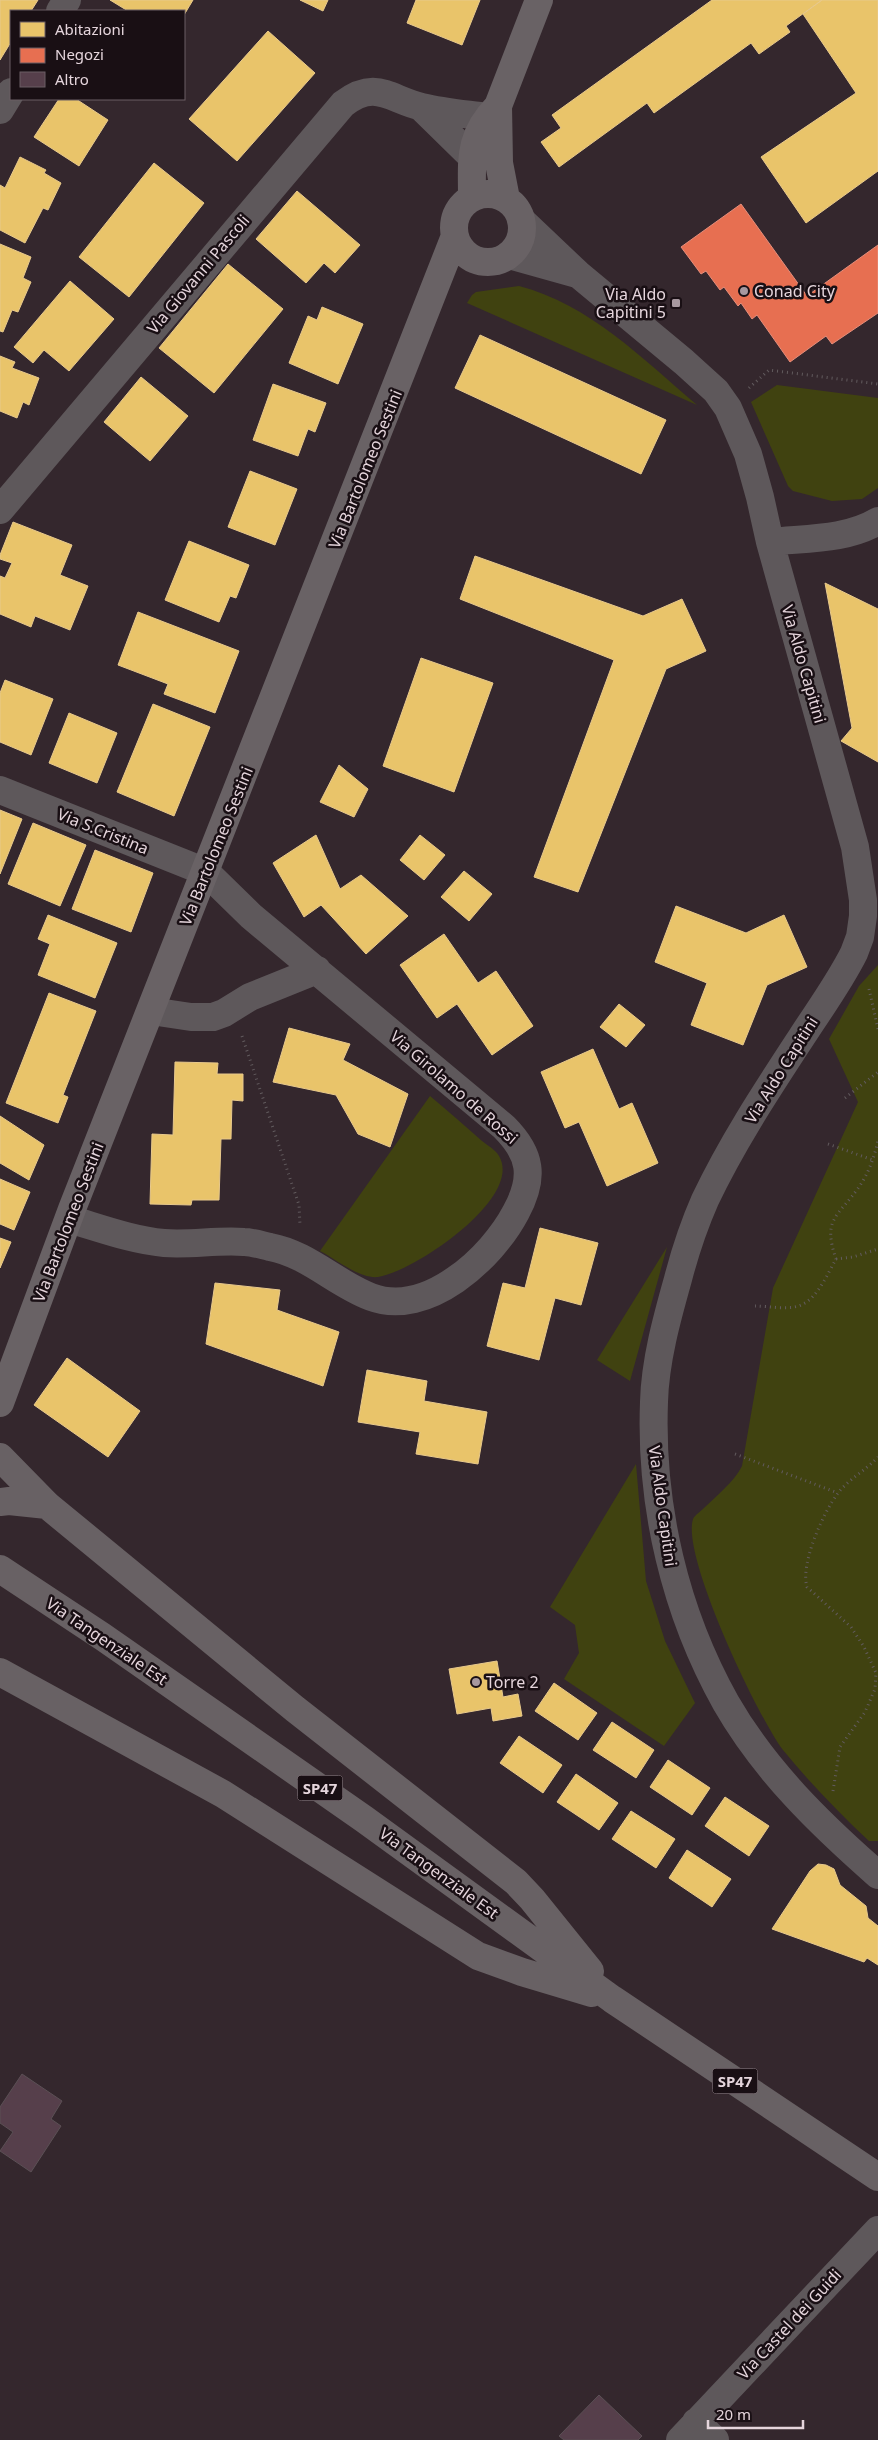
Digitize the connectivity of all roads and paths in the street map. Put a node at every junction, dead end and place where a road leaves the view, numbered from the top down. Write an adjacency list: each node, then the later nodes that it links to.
1 (539, 0): 5 (main road)
2 (10, 94): 4 (street)
3 (421, 107): 5 (street); 6 (street); 16 (street, Via Giovanni Pascoli)
4 (0, 110)
5 (493, 112): 6 (main road); 8 (main road)
6 (471, 156): 7 (main road)
7 (472, 198): 8 (main road); 9 (main road)
8 (514, 210): 10 (main road); 12 (street, Via Aldo Capitini)
9 (455, 236): 11 (main road); 13 (main road, Via Bartolomeo Sestini)
10 (509, 254): 11 (main road); 12 (street, Via Aldo Capitini)
11 (474, 259): 13 (main road)
12 (578, 274): 15 (street, Via Aldo Capitini)
13 (436, 289): 21 (main road, Via Bartolomeo Sestini)
14 (878, 384): 15 (path)
15 (728, 408): 18 (street, Via Aldo Capitini)
16 (0, 510)
17 (878, 522): 18 (street)
18 (770, 542): 20 (street, Via Aldo Capitini)
19 (0, 790): 21 (street, Via S.Cristina)
20 (866, 852): 44 (street, Via Aldo Capitini)
21 (206, 872): 22 (street, Via Girolamo de Rossi); 24 (main road, Via Bartolomeo Sestini)
22 (317, 970): 23 (street); 32 (street, Via Girolamo de Rossi)
23 (232, 1008): 24 (street); 32 (path)
24 (151, 1011): 30 (main road, Via Bartolomeo Sestini)
25 (878, 1072): 26 (path)
26 (845, 1098)
27 (878, 1140): 29 (path)
28 (828, 1144): 29 (path)
29 (872, 1160): 33 (path)
30 (69, 1219): 32 (street, Via Girolamo de Rossi); 35 (main road, Via Bartolomeo Sestini)
31 (878, 1249): 33 (path)
32 (303, 1258)
33 (836, 1259): 34 (path)
34 (756, 1306)
35 (0, 1403)
36 (735, 1454): 39 (path)
37 (0, 1457): 41 (main road)
38 (878, 1457): 39 (path)
39 (838, 1493): 44 (path)
40 (0, 1502): 41 (main road)
41 (47, 1505): 46 (main road)
42 (0, 1569): 46 (main road, Via Tangenziale Est / SP47)
43 (0, 1672): 46 (main road)
44 (824, 1826): 45 (street, Via Aldo Capitini)
45 (878, 1875)
46 (612, 1999): 47 (main road, Via Tangenziale Est / SP47)
47 (878, 2177)
48 (878, 2230): 49 (street, Via Castel dei Guidi)
49 (697, 2434)

